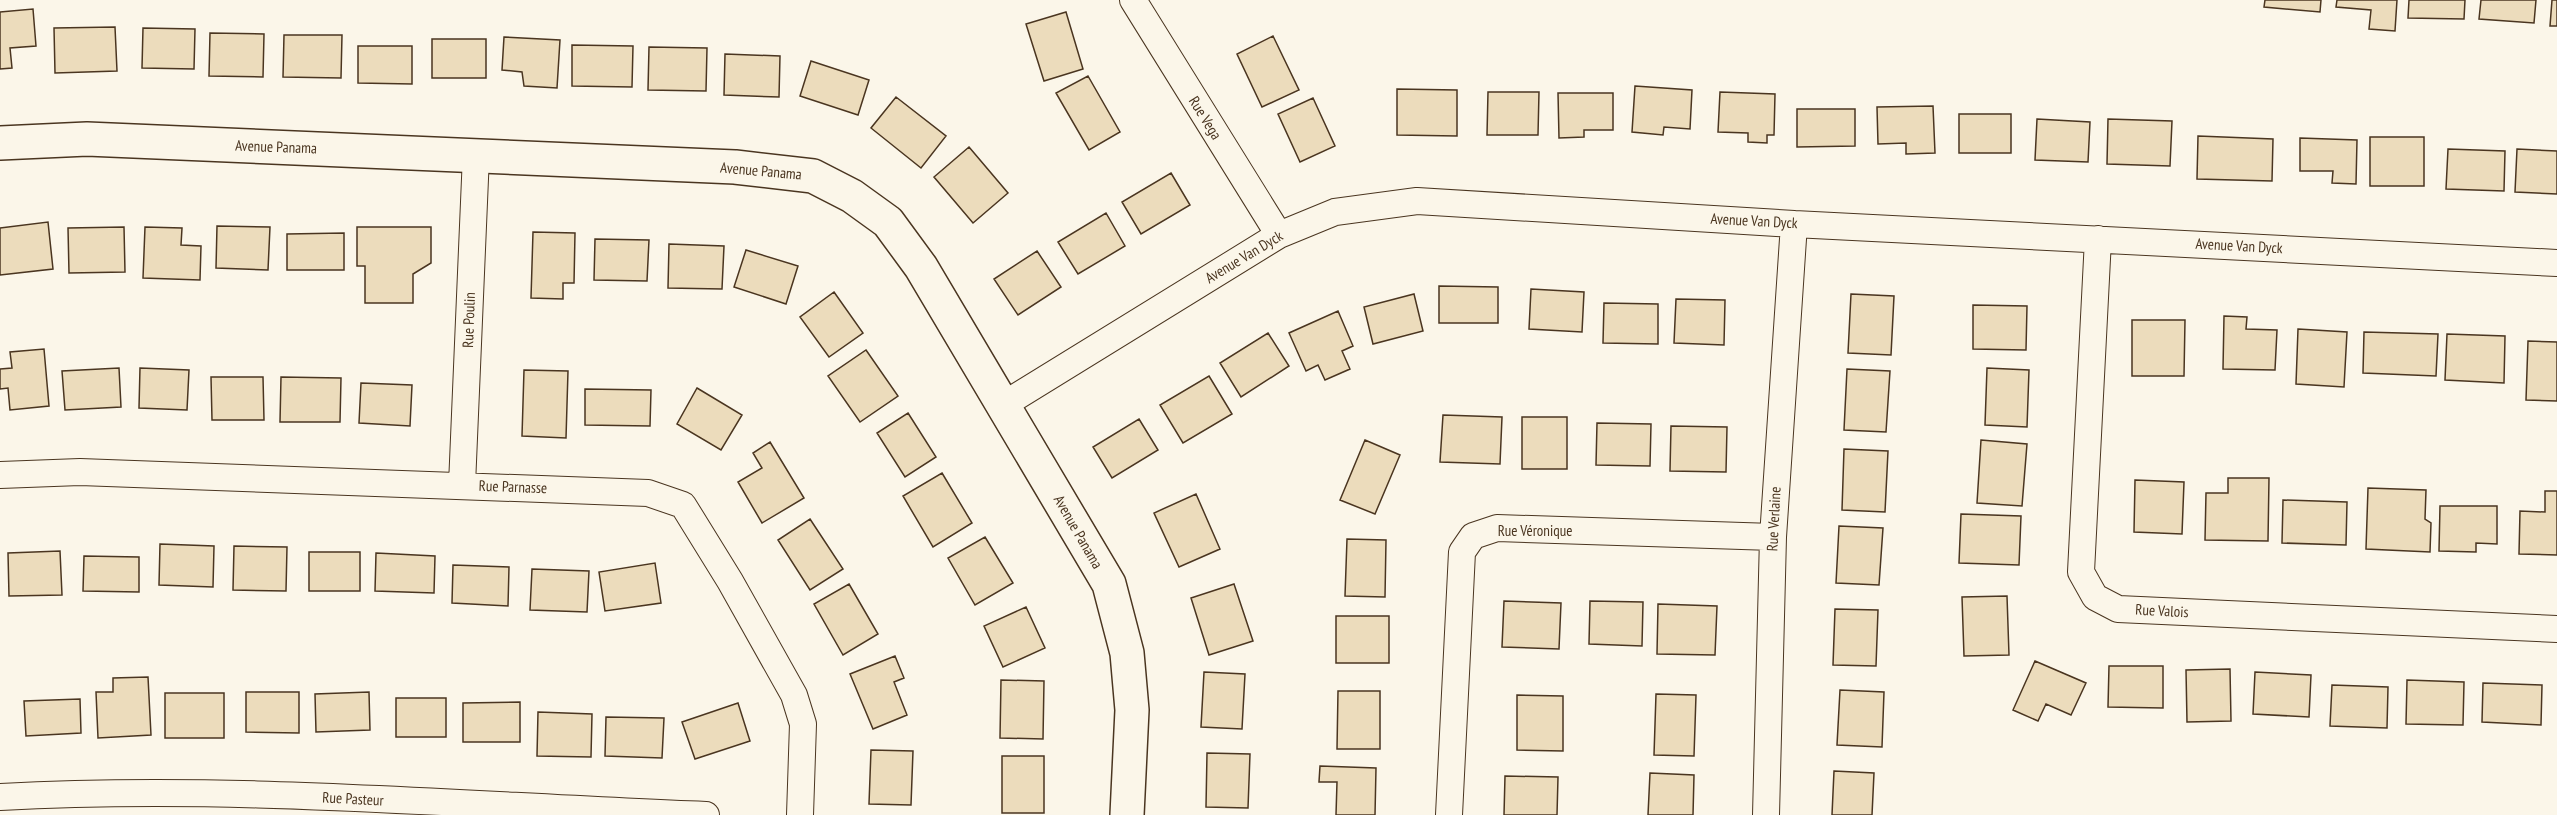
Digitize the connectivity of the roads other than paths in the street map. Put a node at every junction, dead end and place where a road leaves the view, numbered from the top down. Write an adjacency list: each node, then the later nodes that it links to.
1 (1133, 0): 5 (street, Rue Vega)
2 (0, 143): 3 (street, Avenue Panama)
3 (476, 155): 8 (street, Avenue Panama); 10 (street, Rue Poulin)
4 (1794, 224): 5 (street, Avenue Van Dyck); 6 (street, Avenue Van Dyck); 11 (street, Rue Verlaine)
5 (1278, 235): 8 (street, Avenue Van Dyck)
6 (2098, 239): 7 (street, Avenue Van Dyck); 12 (street, Rue Valois)
7 (2557, 263)
8 (1004, 405): 16 (street, Avenue Panama)
9 (0, 475): 10 (street, Rue Parnasse)
10 (462, 485): 15 (street, Rue Parnasse)
11 (1773, 537): 17 (street, Rue Véronique); 18 (street, Rue Verlaine)
12 (2557, 629)
13 (0, 797): 14 (street, Rue Pasteur)
14 (706, 815)
15 (800, 815)
16 (1127, 815)
17 (1449, 815)
18 (1766, 815)

